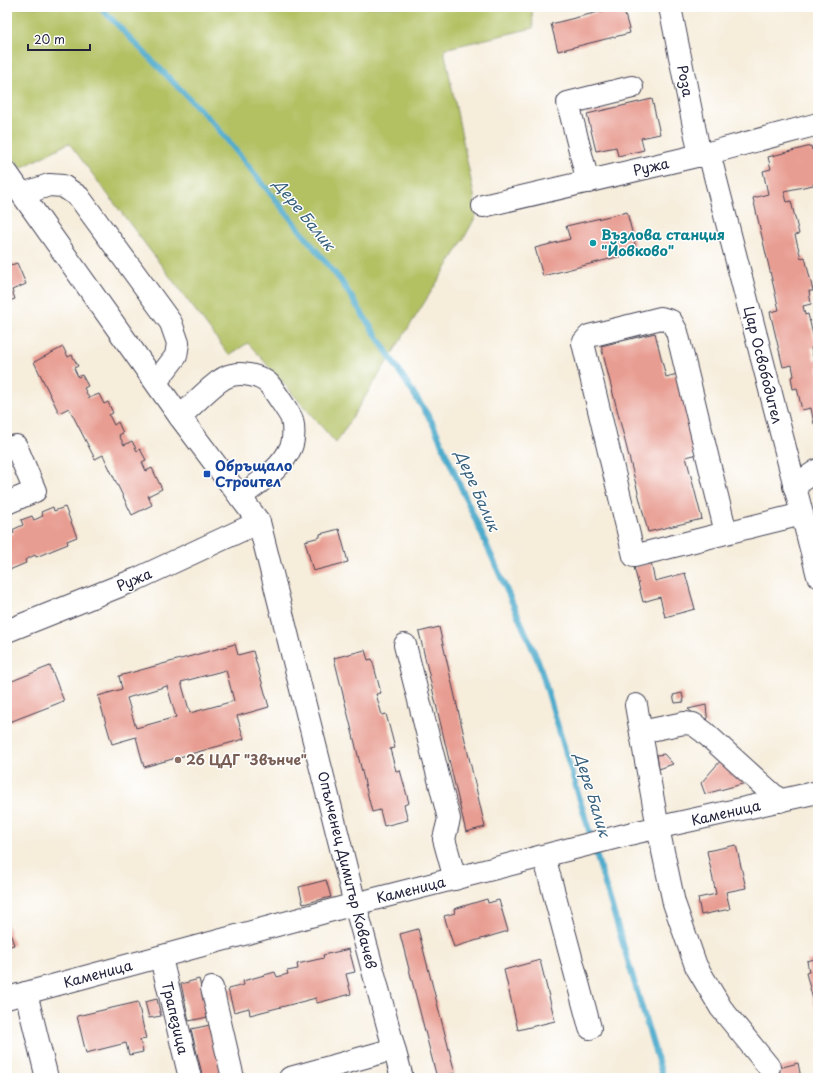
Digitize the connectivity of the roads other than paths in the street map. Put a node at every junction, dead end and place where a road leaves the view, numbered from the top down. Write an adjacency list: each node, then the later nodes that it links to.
1 (670, 7): 4 (street, Роза)
2 (632, 87): 6 (street)
3 (818, 124): 4 (street, Ружа)
4 (704, 155): 6 (street, Ружа); 13 (street, Цар Освободител)
5 (7, 173): 7 (street)
6 (588, 182): 8 (street, Ружа)
7 (23, 194): 9 (street); 9 (street)
8 (483, 206)
9 (156, 382): 10 (street)
10 (180, 417): 14 (street); 14 (street)
11 (7, 450): 15 (street)
12 (818, 470): 13 (street)
13 (794, 486): 16 (street, Цар Освободител)
14 (240, 497): 17 (street)
15 (7, 503)
16 (802, 514): 18 (street); 19 (street, Цар Освободител)
17 (259, 522): 20 (street, Ружа); 29 (street, Опълченец Димитър Ковачев)
18 (726, 533): 18 (street)
19 (818, 576)
20 (7, 631)
21 (404, 645): 28 (street)
22 (636, 705): 23 (street)
23 (641, 732): 25 (street); 26 (street)
24 (818, 792): 25 (street, Каменица)
25 (780, 801): 26 (street, Каменица)
26 (658, 828): 27 (street, Каменица); 35 (street)
27 (549, 855): 28 (street, Каменица); 33 (street)
28 (455, 879): 29 (street, Каменица)
29 (355, 904): 30 (street, Каменица); 34 (street, Опълченец Димитър Ковачев)
30 (161, 958): 32 (street, Каменица); 37 (street, Трапезица)
31 (212, 988): 38 (street)
32 (17, 996): 36 (street)
33 (590, 1028)
34 (394, 1049): 39 (street); 40 (street, Опълченец Димитър Ковачев)
35 (769, 1067)
36 (47, 1078)
37 (190, 1078)
38 (233, 1078)
39 (290, 1078)
40 (402, 1078)

